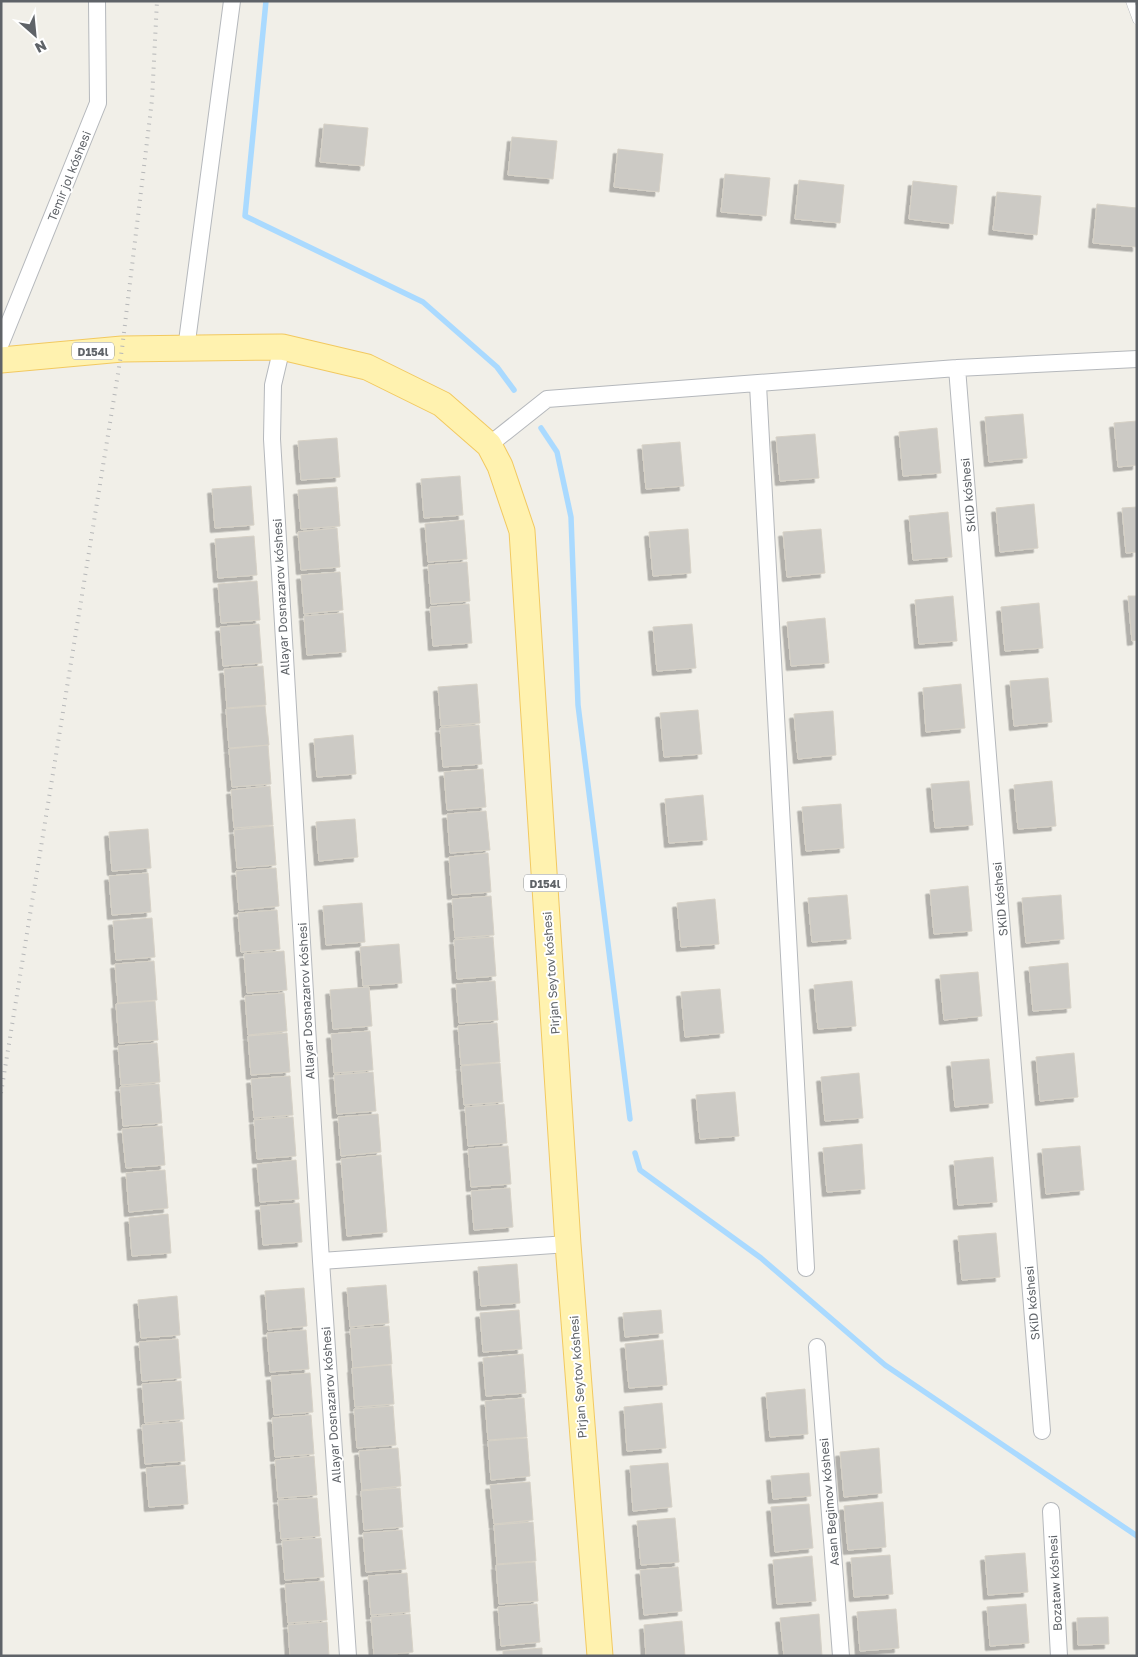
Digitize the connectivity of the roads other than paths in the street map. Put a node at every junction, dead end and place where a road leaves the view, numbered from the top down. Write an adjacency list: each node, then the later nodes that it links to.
1 (97, 1): 5 (street, Temir jol kóshesi)
2 (232, 1): 7 (street)
3 (1130, 1): 4 (lane)
4 (1137, 20)
5 (1, 343)
6 (282, 347): 7 (main road, Pirjan Seytov kóshesi / D154l); 12 (main road, Pirjan Seytov kóshesi / D154l); 14 (street, Allayar Dosnazarov kóshesi)
7 (186, 349): 9 (main road, D154l)
8 (1137, 359): 10 (street)
9 (1, 360)
10 (957, 368): 11 (street); 17 (street, SKiD kóshesi)
11 (758, 384): 12 (street); 15 (street)
12 (488, 445): 13 (main road, Pirjan Seytov kóshesi / D154l)
13 (568, 1244): 14 (street); 20 (main road, Pirjan Seytov kóshesi / D154l)
14 (321, 1260): 19 (street, Allayar Dosnazarov kóshesi)
15 (806, 1268)
16 (817, 1347): 21 (street, Asan Begimov kóshesi)
17 (1042, 1431)
18 (1051, 1511): 22 (street, Bozataw kóshesi)
19 (348, 1656)
20 (600, 1656)
21 (841, 1656)
22 (1059, 1656)

